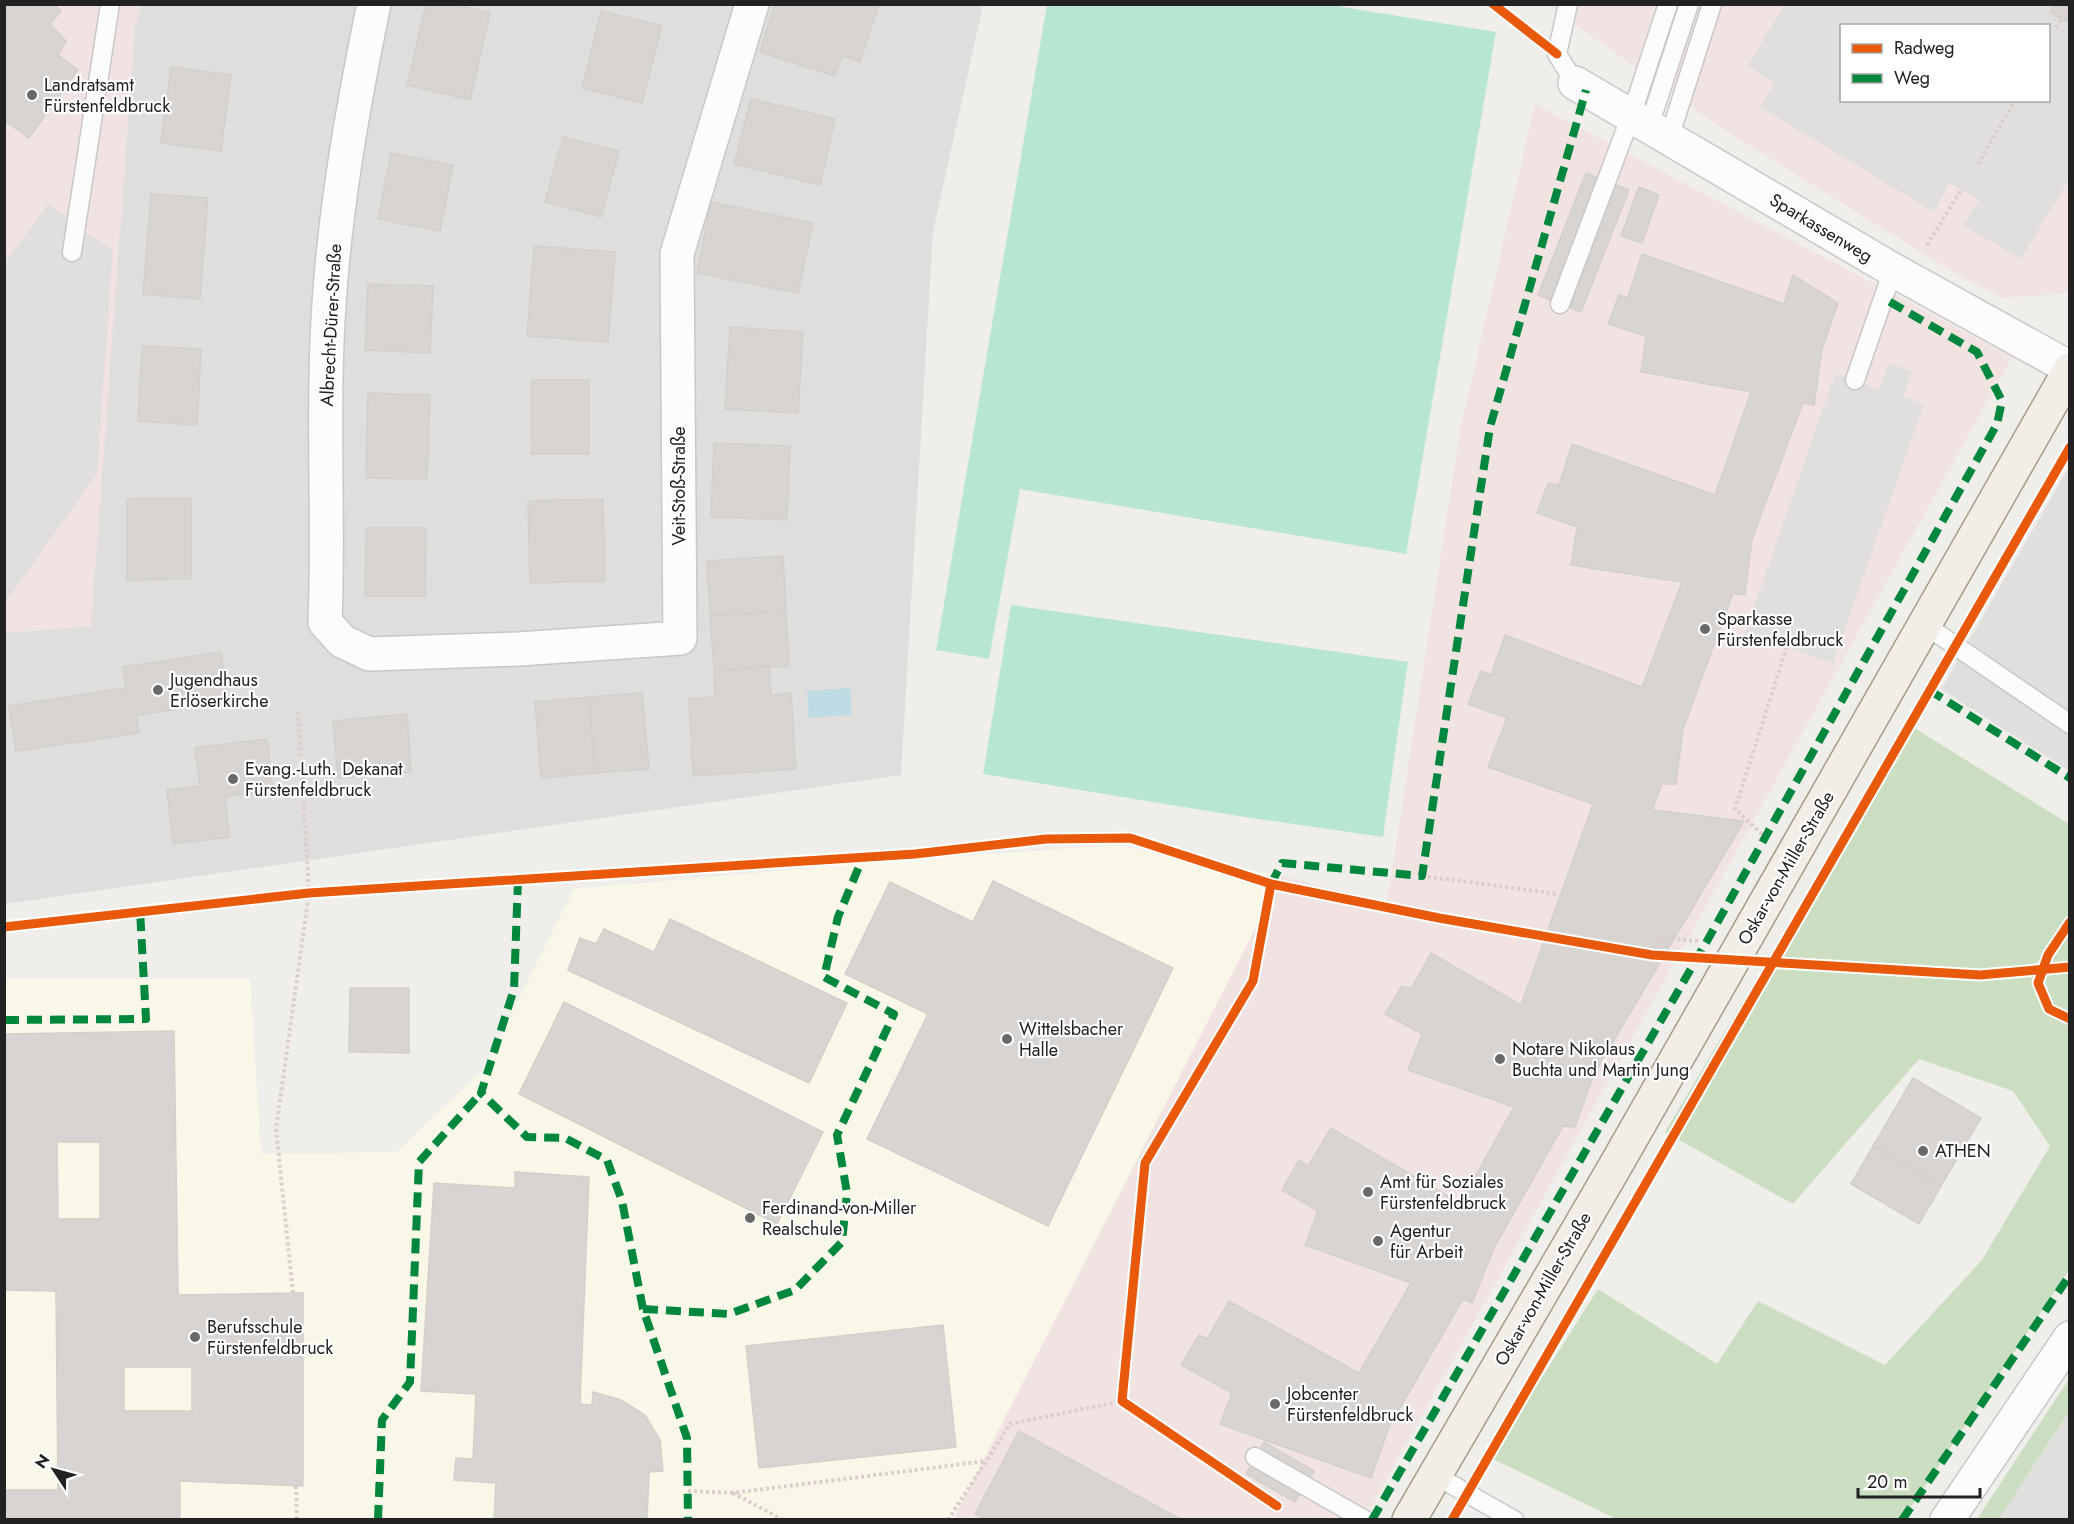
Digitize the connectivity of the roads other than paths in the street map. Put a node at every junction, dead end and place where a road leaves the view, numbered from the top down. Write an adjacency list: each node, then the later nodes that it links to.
1 (110, 4): 10 (lane)
2 (374, 4): 16 (street, Albrecht-Dürer-Straße)
3 (752, 4): 16 (street, Veit-Stoß-Straße)
4 (1568, 4): 8 (lane)
5 (1668, 4): 9 (lane)
6 (1689, 4): 9 (lane)
7 (1712, 4): 9 (lane)
8 (1575, 83): 9 (street, Sparkassenweg)
9 (1650, 127): 11 (street, Sparkassenweg); 12 (lane)
10 (72, 252)
11 (1893, 270): 13 (street, Sparkassenweg); 14 (lane)
12 (1560, 304)
13 (2070, 369): 15 (main road, Oskar-von-Miller-Straße)
14 (1855, 380)
15 (1925, 625): 17 (lane); 20 (main road, Oskar-von-Miller-Straße)
16 (342, 642)
17 (2070, 724)
18 (2070, 1338): 24 (street)
19 (1255, 1457): 21 (lane)
20 (1436, 1475): 22 (main road, Oskar-von-Miller-Straße); 23 (lane)
21 (1365, 1520)
22 (1409, 1520)
23 (1514, 1520)
24 (1947, 1520)

